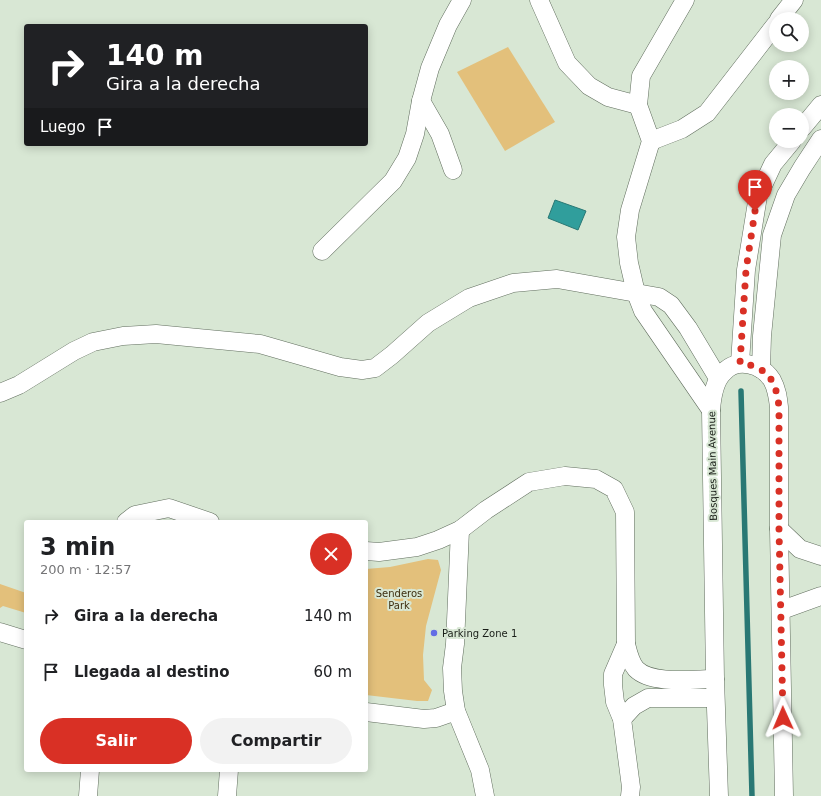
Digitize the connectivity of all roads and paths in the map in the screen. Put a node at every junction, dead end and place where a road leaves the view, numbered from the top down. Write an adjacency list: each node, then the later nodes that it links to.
1 (462, 0): 7 (street)
2 (539, 0): 9 (street)
3 (685, 0): 9 (street)
4 (794, 0): 5 (street)
5 (785, 12)
6 (769, 33): 12 (street)
7 (421, 101): 14 (street); 15 (street)
8 (821, 104): 10 (street)
9 (638, 105): 12 (street)
10 (809, 119)
11 (821, 139): 18 (street)
12 (651, 141): 16 (street)
13 (786, 148): 17 (street)
14 (453, 170)
15 (322, 252)
16 (636, 293): 19 (street); 20 (street); 21 (street)
17 (740, 363): 18 (street); 19 (street)
18 (761, 369): 24 (street)
19 (718, 378): 21 (street, Bosques Main Avenue)
20 (0, 393)
21 (711, 410): 33 (street, Bosques Main Avenue)
22 (129, 520): 23 (street)
23 (204, 520)
24 (779, 529): 27 (street); 29 (street)
25 (460, 530): 26 (street); 32 (street); 35 (street)
26 (368, 551)
27 (821, 556)
28 (821, 596): 29 (street)
29 (782, 610): 45 (street)
30 (0, 632): 31 (street)
31 (24, 639)
32 (626, 644): 33 (street); 37 (street)
33 (715, 679): 34 (street, Bosques Main Avenue)
34 (715, 698): 37 (street); 44 (street, Bosques Main Avenue)
35 (456, 711): 36 (street); 42 (street)
36 (368, 712)
37 (622, 719): 43 (street)
38 (90, 772): 40 (street)
39 (229, 772): 41 (street)
40 (88, 796)
41 (227, 796)
42 (485, 796)
43 (630, 796)
44 (720, 796)
45 (784, 796)

